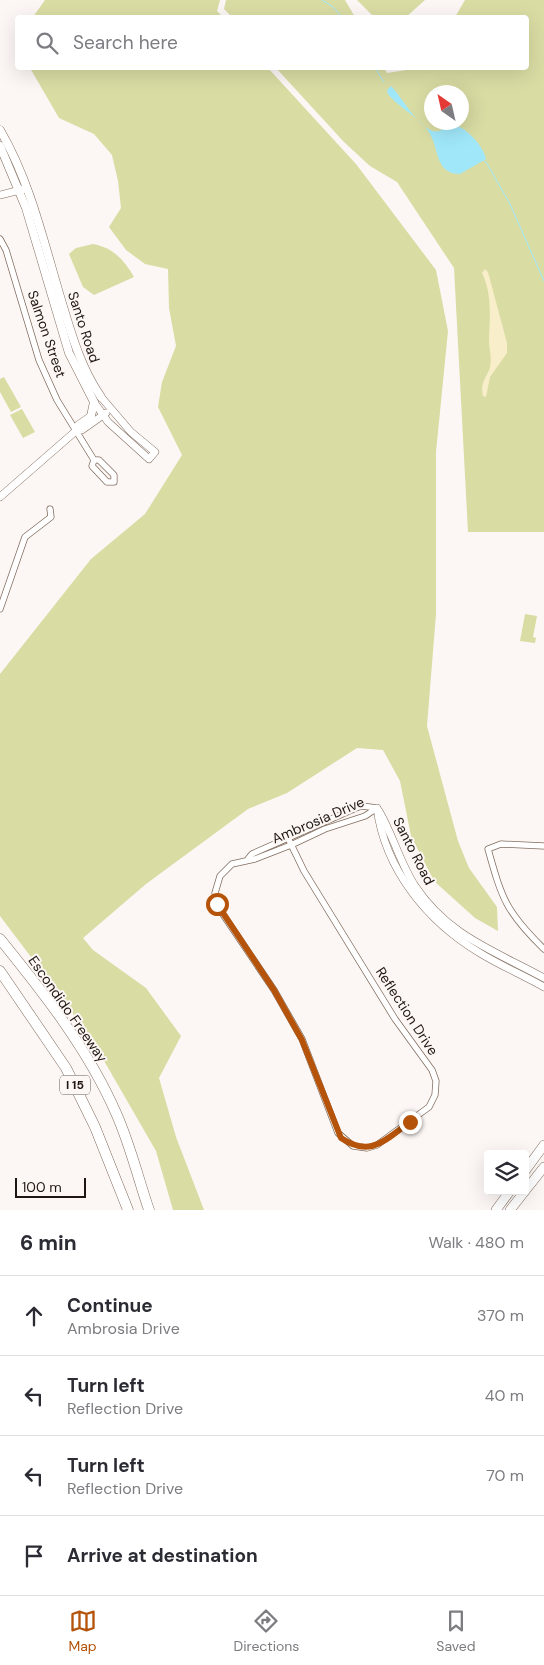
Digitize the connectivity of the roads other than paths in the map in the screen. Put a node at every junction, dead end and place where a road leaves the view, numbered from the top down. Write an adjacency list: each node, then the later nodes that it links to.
1 (0, 130): 3 (main road, Santo Road)
2 (0, 146): 3 (main road, Santo Road)
3 (23, 189): 4 (street); 6 (main road, Santo Road)
4 (0, 195)
5 (1, 243): 10 (street, Salmon Street)
6 (97, 400): 7 (street, Santo Road); 8 (street, Santo Road); 9 (main road)
7 (111, 410): 8 (street); 8 (street, Santo Road)
8 (103, 415): 10 (street)
9 (91, 416): 10 (street)
10 (77, 430): 11 (street, Salmon Street); 12 (street)
11 (94, 460)
12 (0, 497)
13 (50, 509): 14 (street)
14 (2, 596): 15 (street)
15 (0, 609)
16 (377, 808): 17 (street, Ambrosia Drive); 18 (street, Ambrosia Drive); 24 (street, Santo Road); 25 (street, Santo Road)
17 (288, 838): 18 (street, Reflection Drive); 20 (street, Ambrosia Drive)
18 (291, 845): 20 (street, Ambrosia Drive); 26 (street, Reflection Drive)
19 (544, 846): 22 (street)
20 (248, 859): 26 (street, Ambrosia Drive)
21 (0, 939): 34 (highway, Escondido Freeway / I 15)
22 (544, 949)
23 (0, 971): 33 (highway, I 15)
24 (544, 978)
25 (544, 988)
26 (338, 1133)
27 (544, 1145): 28 (main road)
28 (529, 1165)
29 (544, 1167): 30 (main road)
30 (529, 1186)
31 (507, 1195): 35 (main road)
32 (522, 1195): 36 (main road)
33 (128, 1210)
34 (149, 1210)
35 (496, 1210)
36 (510, 1210)

